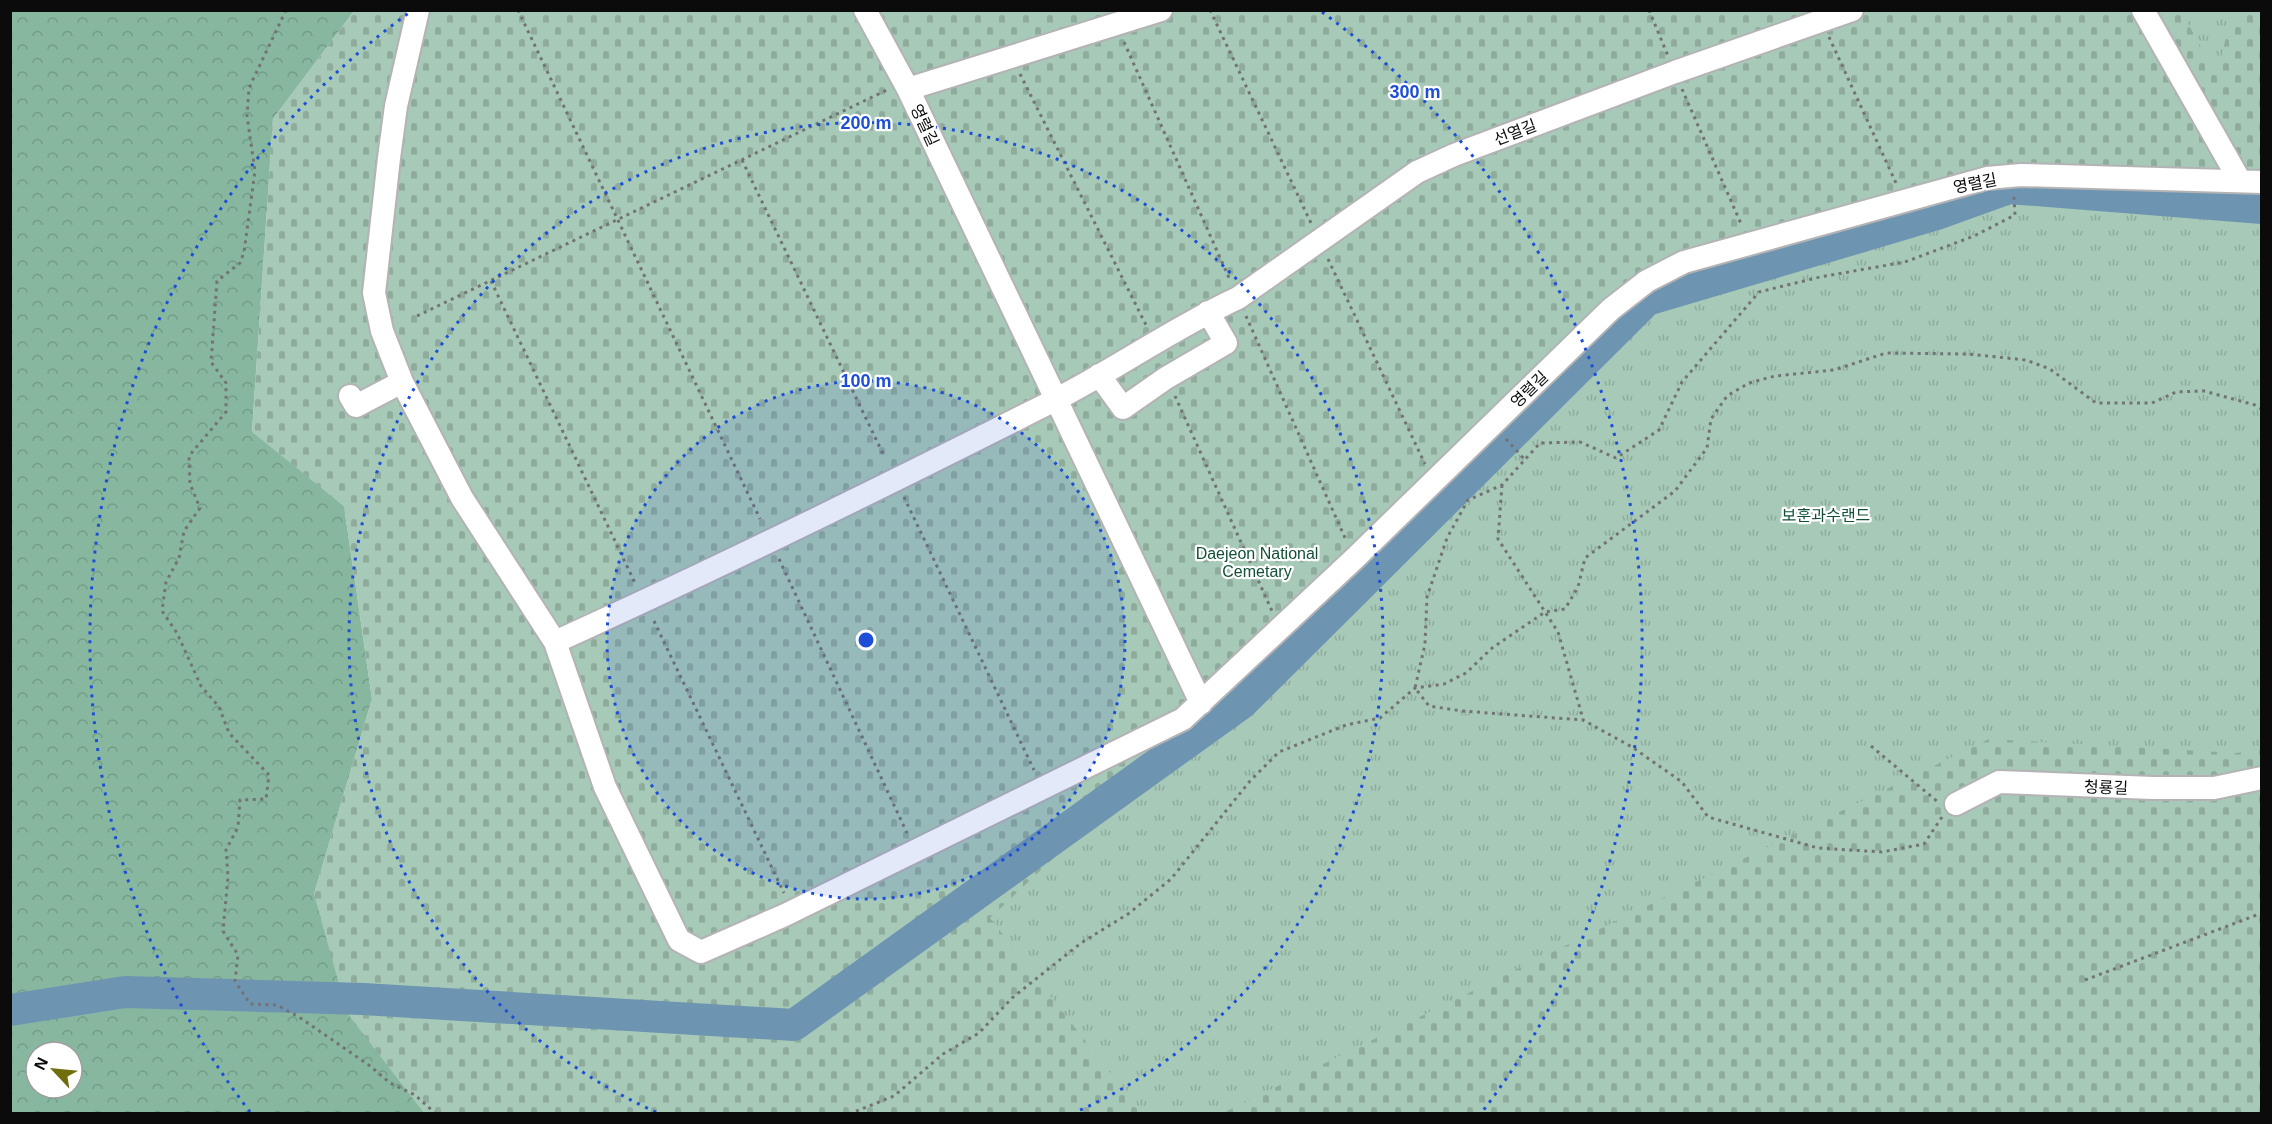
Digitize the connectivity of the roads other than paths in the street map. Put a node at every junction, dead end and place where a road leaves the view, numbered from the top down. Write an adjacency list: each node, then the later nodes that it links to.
1 (418, 10): 10 (lane)
2 (865, 10): 6 (lane)
3 (1161, 10): 6 (lane, 영렬길)
4 (1852, 10): 8 (lane, 선열길)
5 (2143, 10): 7 (lane)
6 (898, 89): 12 (lane, 영렬길)
7 (2251, 181): 14 (lane, 영렬길)
8 (1208, 312): 9 (lane); 9 (lane)
9 (1099, 375): 12 (lane)
10 (402, 382): 11 (lane); 13 (lane)
11 (350, 396)
12 (1054, 400): 13 (lane); 14 (lane, 영렬길)
13 (555, 642): 14 (lane)
14 (1201, 703)
15 (2262, 778): 16 (lane, 청룡길)
16 (1951, 806)

